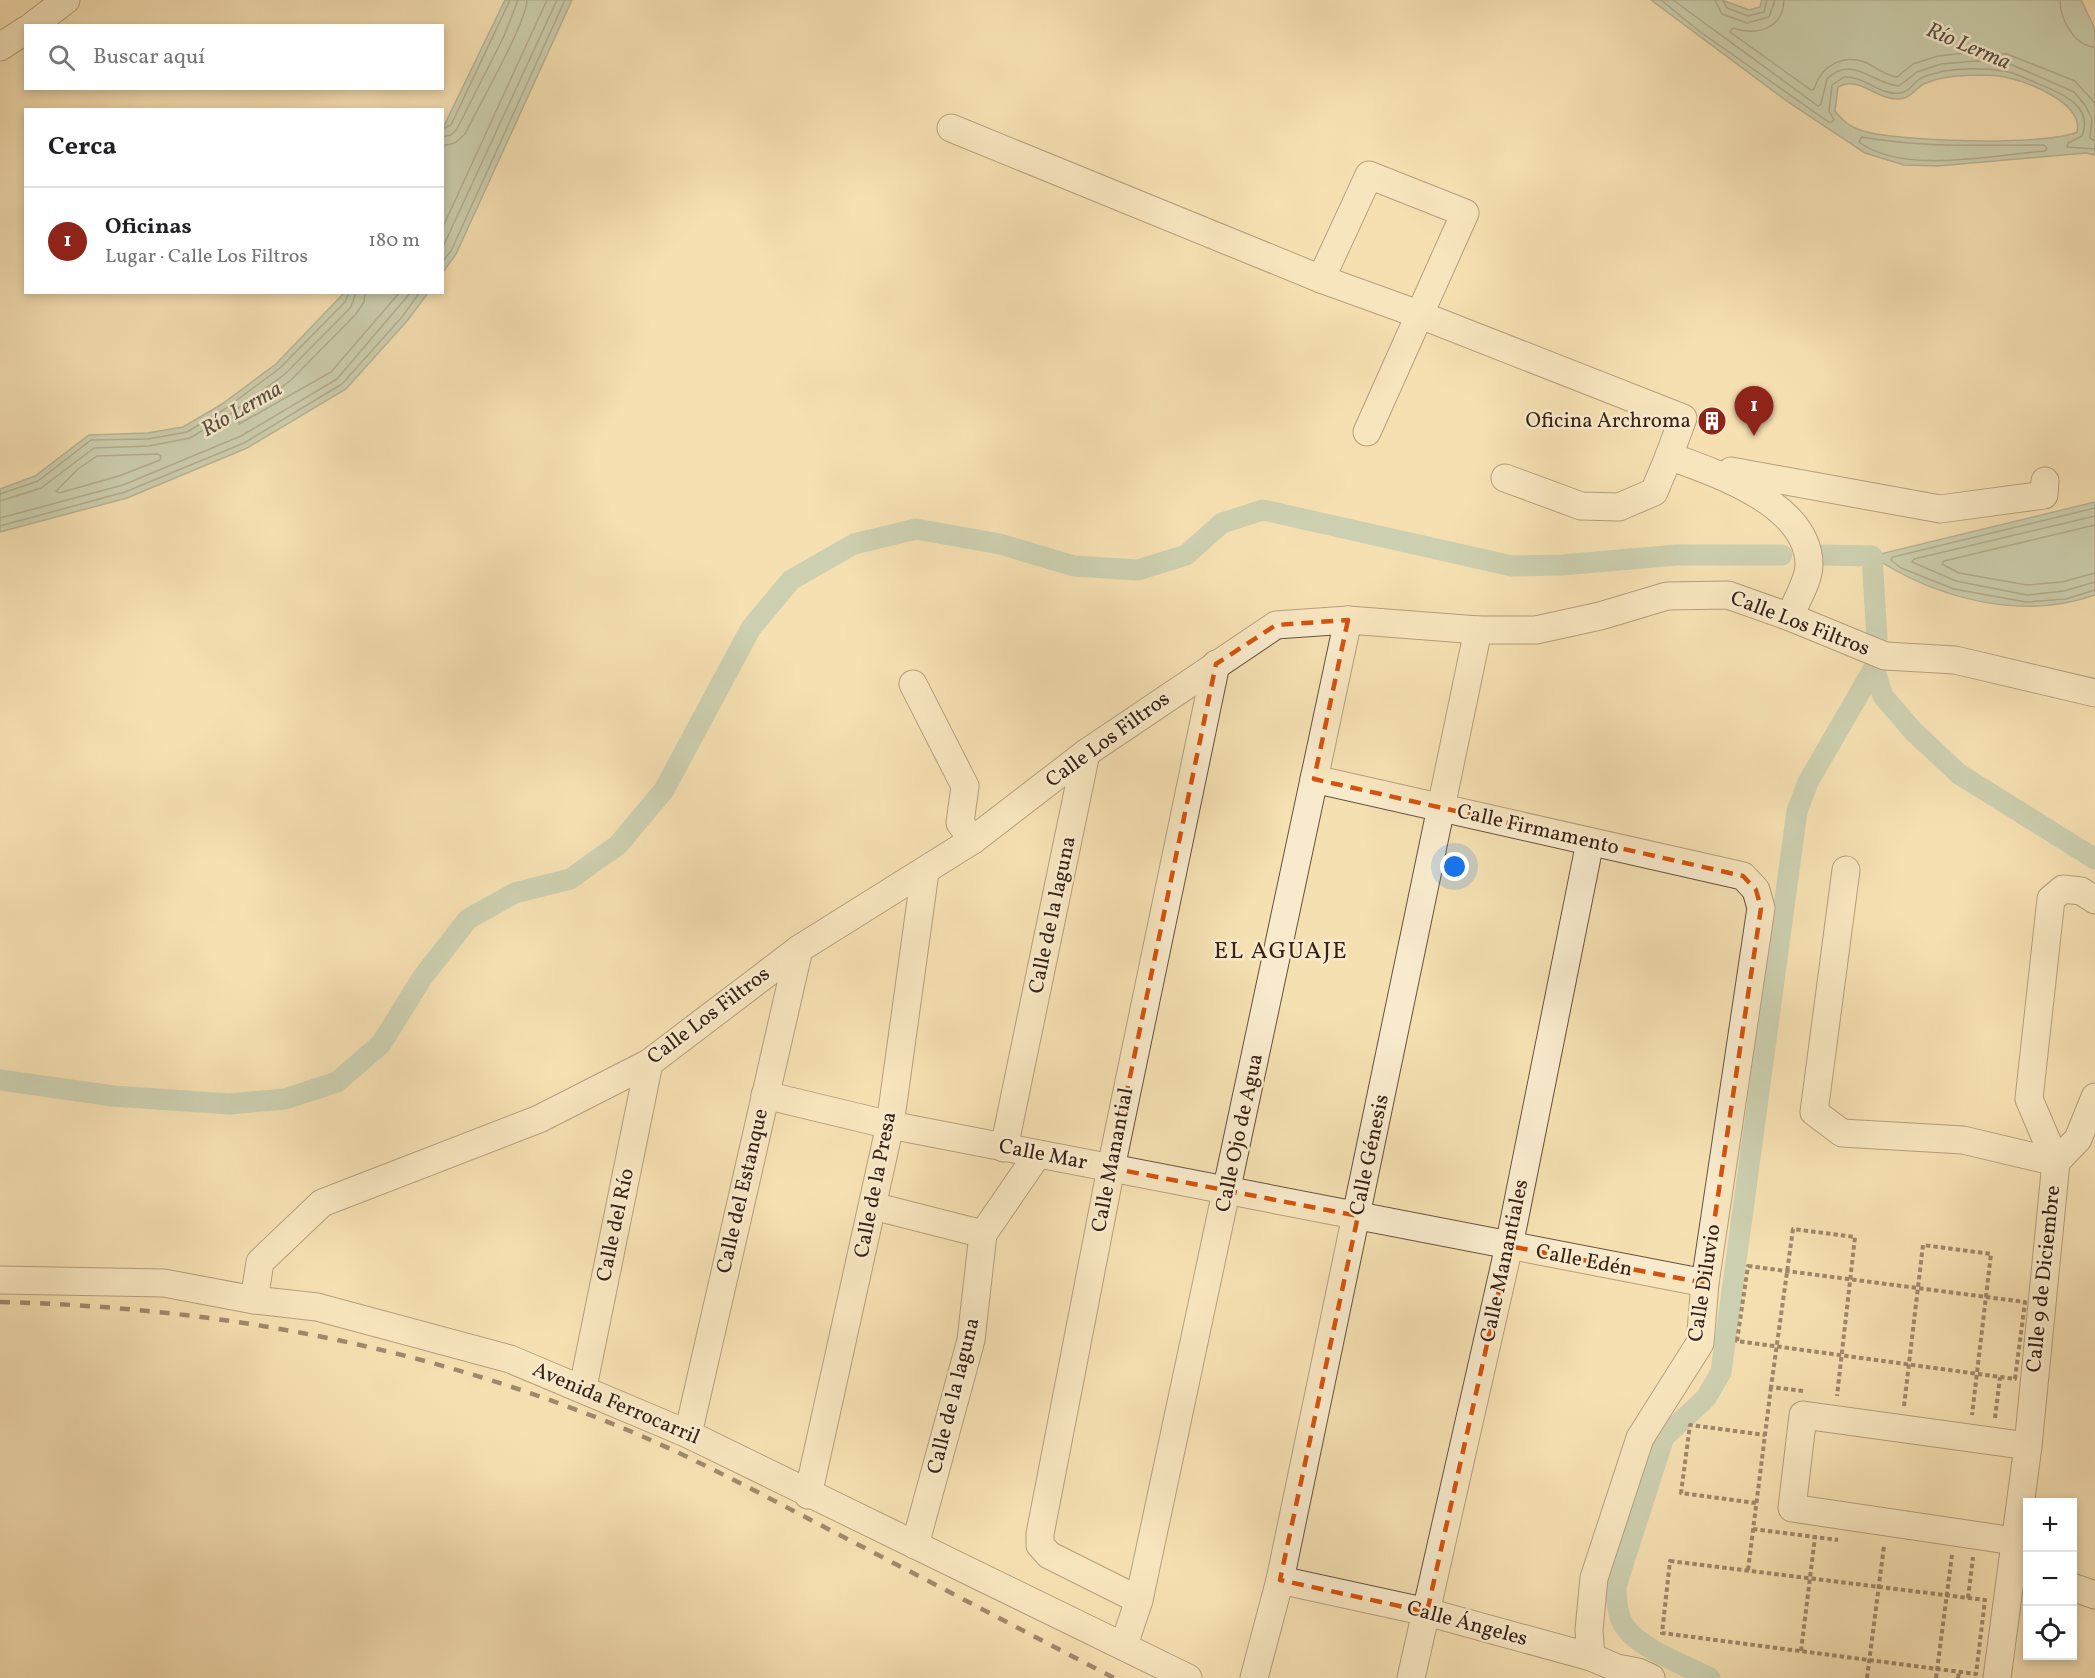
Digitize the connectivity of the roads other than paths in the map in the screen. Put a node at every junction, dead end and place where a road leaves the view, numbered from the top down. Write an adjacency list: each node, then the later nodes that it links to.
1 (66, 0): 2 (street)
2 (35, 24)
3 (24, 31): 4 (street)
4 (0, 47)
5 (951, 128): 6 (street)
6 (1322, 279): 7 (street); 7 (street)
7 (1418, 314): 8 (street); 9 (street)
8 (1367, 432)
9 (1677, 459): 10 (street); 11 (street); 12 (street)
10 (1505, 478)
11 (2045, 481)
12 (1790, 617): 14 (street, Calle Los Filtros); 17 (street, Calle Los Filtros)
13 (1348, 620): 14 (street, Calle Los Filtros); 15 (street, Calle Los Filtros); 19 (street, Calle Ojo de Agua)
14 (1478, 630): 20 (street, Calle Génesis)
15 (1216, 664): 18 (street, Calle Los Filtros); 36 (street, Calle Manantial)
16 (913, 684): 21 (street)
17 (2095, 693)
18 (1086, 753): 21 (street, Calle Los Filtros); 33 (street, Calle de la laguna)
19 (1314, 779): 20 (street, Calle Firmamento); 37 (street, Calle Ojo de Agua)
20 (1440, 808): 22 (street, Calle Firmamento); 39 (street, Calle Génesis)
21 (973, 840): 24 (street, Calle Los Filtros)
22 (1590, 842): 25 (street, Calle Firmamento); 41 (street, Calle Manantiales)
23 (1846, 870): 35 (street)
24 (925, 872): 27 (street, Calle Los Filtros); 31 (street, Calle de la Presa)
25 (1756, 890): 43 (street, Calle Diluvio)
26 (2095, 900): 35 (street, Calle 9 de Diciembre)
27 (799, 949): 28 (street, Calle Los Filtros); 29 (street, Calle del Estanque)
28 (649, 1063): 44 (street, Calle Los Filtros); 45 (street, Calle del Río)
29 (765, 1095): 31 (street, Calle Mar); 46 (street, Calle del Estanque)
30 (2095, 1096): 32 (street)
31 (890, 1125): 33 (street, Calle Mar); 38 (street, Calle de la Presa)
32 (2087, 1139): 35 (street)
33 (1004, 1148): 34 (street, Calle Mar)
34 (1038, 1154): 36 (street, Calle Mar); 40 (street, Calle de la laguna)
35 (2056, 1162): 47 (street, Calle 9 de Diciembre)
36 (1111, 1168): 37 (street, Calle Mar); 55 (street, Calle Manantial)
37 (1228, 1191): 39 (street, Calle Mar); 55 (street, Calle Ojo de Agua)
38 (873, 1206): 40 (street); 48 (street, Calle de la Presa)
39 (1358, 1216): 41 (street, Calle Edén); 52 (street, Calle Génesis)
40 (983, 1234): 50 (street, Calle de la laguna)
41 (1509, 1246): 43 (street, Calle Edén); 56 (street, Calle Manantiales)
42 (0, 1280): 44 (street, Avenida Ferrocarril)
43 (1706, 1283): 58 (street, Calle Diluvio)
44 (254, 1300): 45 (street, Avenida Ferrocarril)
45 (583, 1387): 46 (street, Avenida Ferrocarril)
46 (688, 1434): 48 (street, Avenida Ferrocarril)
47 (2028, 1446): 49 (street, Calle 9 de Diciembre); 49 (street)
48 (808, 1495): 50 (street, Avenida Ferrocarril)
49 (2014, 1541): 51 (street, Calle 9 de Diciembre)
50 (915, 1545): 57 (street, Avenida Ferrocarril)
51 (2019, 1576): 64 (street, Calle 9 de Diciembre)
52 (1280, 1580): 56 (street, Calle Ángeles); 61 (street, Calle Génesis)
53 (2077, 1588): 54 (street)
54 (2095, 1595)
55 (1139, 1600): 57 (street, Calle Ojo de Agua)
56 (1427, 1612): 58 (street, Calle Ángeles); 62 (street, Calle Manantiales)
57 (1124, 1645): 60 (street, Avenida Ferrocarril)
58 (1591, 1657): 59 (street, Calle Ángeles)
59 (1617, 1673): 63 (street, Calle Ángeles)
60 (1188, 1678)
61 (1254, 1678)
62 (1411, 1678)
63 (1651, 1678)
64 (1997, 1678)

